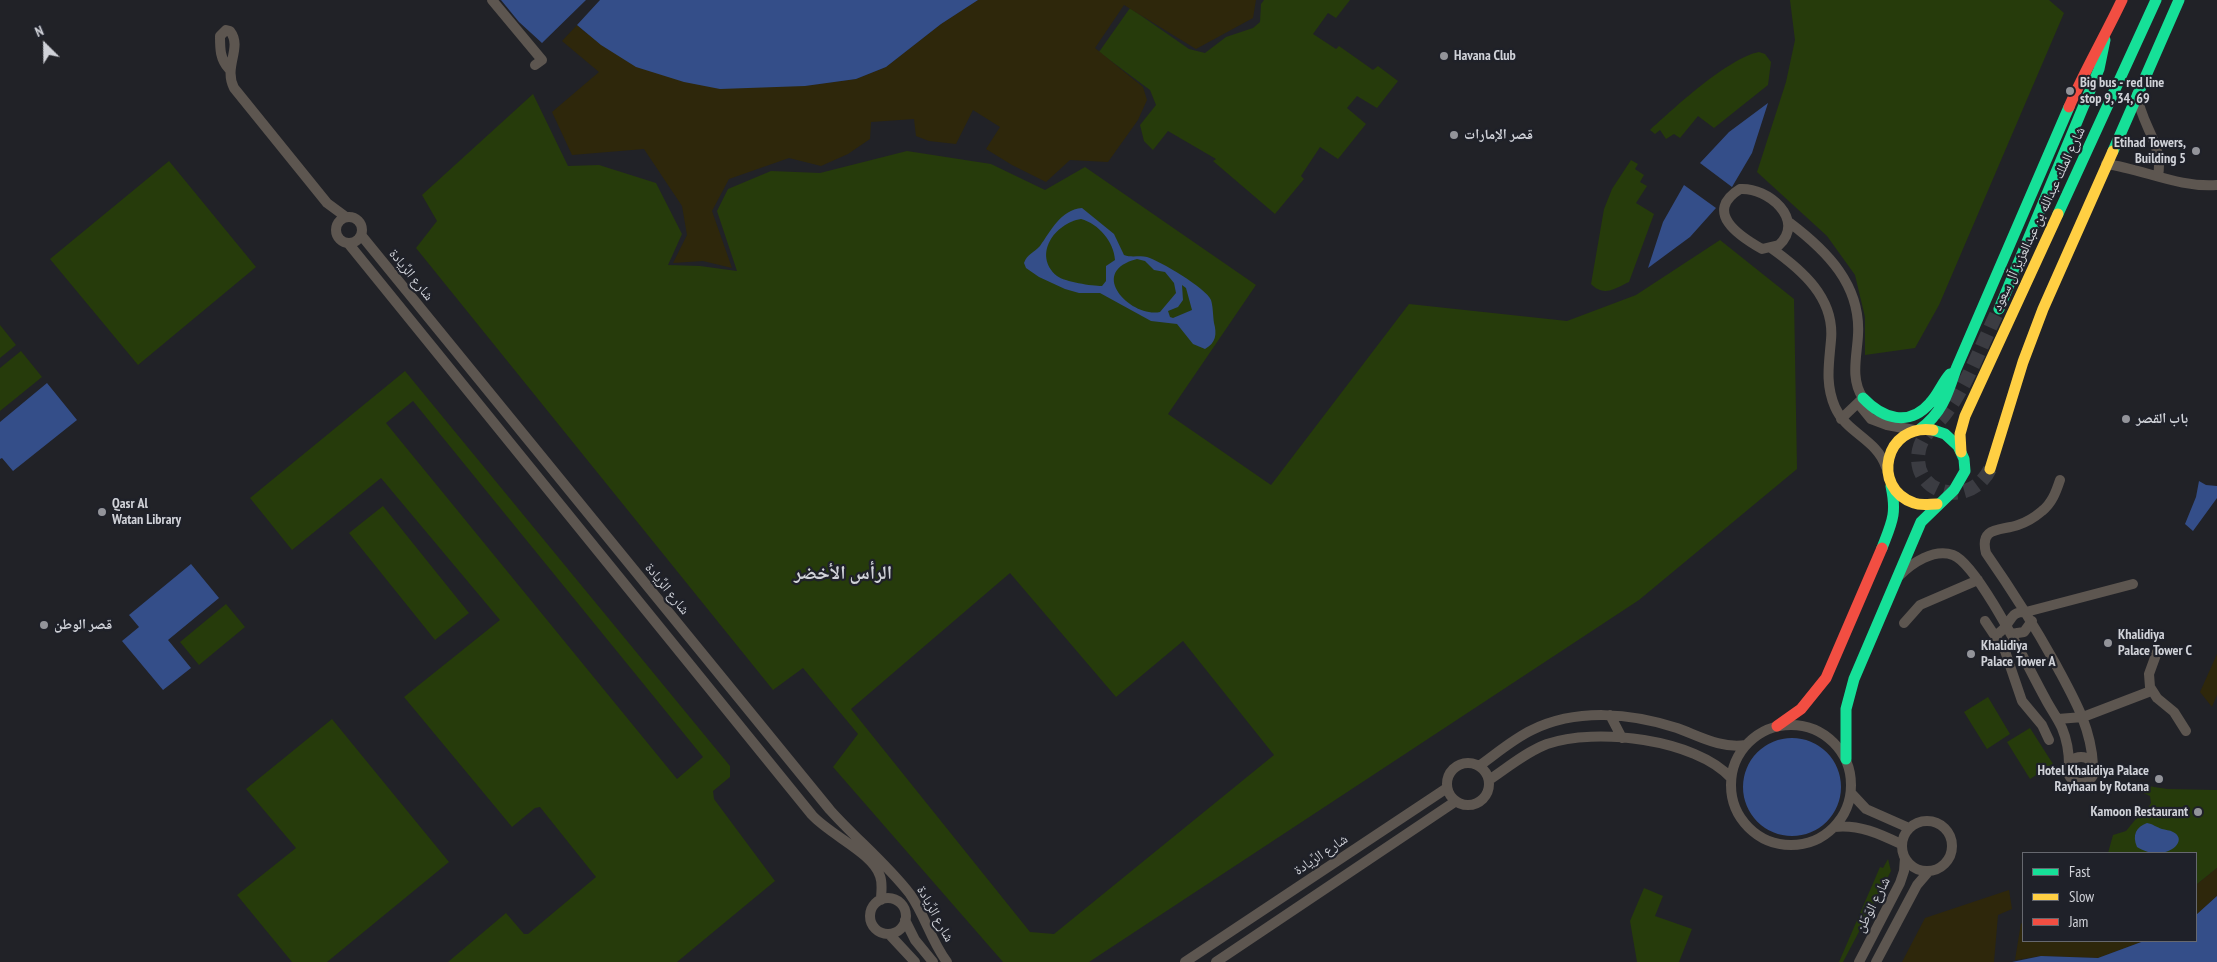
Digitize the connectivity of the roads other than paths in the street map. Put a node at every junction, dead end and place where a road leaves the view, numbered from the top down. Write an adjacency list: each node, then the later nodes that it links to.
1 (492, 0): 6 (street)
2 (2122, 0): 5 (street, شارع الملك عبدالله بن عبدالعزيز آل سعود)
3 (2156, 0): 24 (street, شارع الملك عبدالله بن عبدالعزيز آل سعود)
4 (2179, 0): 8 (street)
5 (2105, 37): 19 (street); 20 (street, شارع الملك عبدالله بن عبدالعزيز آل سعود)
6 (536, 65)
7 (229, 70): 12 (street)
8 (2137, 94): 9 (street); 10 (street)
9 (2106, 164): 10 (street); 26 (street)
10 (2158, 176): 11 (street)
11 (2217, 185)
12 (327, 203): 13 (street); 15 (street)
13 (346, 217): 15 (street); 16 (street)
14 (1790, 223): 18 (street); 18 (street); 21 (street)
15 (336, 225): 17 (street)
16 (361, 235): 17 (street); 68 (street, شارع الرِّيادة)
17 (348, 243): 63 (street)
18 (1771, 248): 22 (street)
19 (1999, 309)
20 (1956, 369): 21 (street); 23 (street, شارع الملك عبدالله بن عبدالعزيز آل سعود)
21 (1860, 400): 22 (street); 23 (street)
22 (1841, 419): 25 (street)
23 (1917, 430): 24 (street); 25 (street)
24 (1961, 452): 29 (street)
25 (1886, 466): 28 (street)
26 (1990, 469)
27 (2060, 480): 33 (street)
28 (1891, 486): 29 (street); 44 (street)
29 (1936, 504): 30 (street)
30 (1897, 579): 31 (street); 49 (street)
31 (1978, 580): 35 (street); 36 (street)
32 (2133, 584): 33 (street)
33 (2029, 617): 36 (street); 36 (street); 42 (street)
34 (1984, 621): 37 (street)
35 (1904, 623)
36 (2009, 630): 37 (street); 41 (street)
37 (1996, 635): 43 (street)
38 (2157, 652): 39 (street)
39 (2151, 691): 42 (street); 45 (street)
40 (1610, 715): 46 (street); 48 (street); 52 (street)
41 (2055, 715): 42 (street); 43 (street); 50 (street)
42 (2084, 717): 51 (street)
43 (2039, 720): 47 (street)
44 (1777, 726): 48 (street); 49 (street)
45 (2186, 731)
46 (1622, 738): 53 (street); 54 (street)
47 (2049, 740)
48 (1746, 745): 53 (street)
49 (1846, 760): 56 (street)
50 (2069, 765): 51 (street); 51 (street)
51 (2093, 765)
52 (1479, 766): 54 (street); 55 (street)
53 (1731, 778): 58 (street)
54 (1489, 780): 57 (street)
55 (1447, 788): 57 (street); 69 (street, شارع الرِّيادة)
56 (1851, 792): 58 (street); 59 (street)
57 (1456, 801): 70 (street)
58 (1834, 827): 60 (street)
59 (1909, 828): 60 (street); 62 (street)
60 (1901, 844): 61 (street)
61 (1905, 858): 62 (street); 71 (street, شارع الوَطَن)
62 (1929, 871): 72 (street)
63 (881, 900): 64 (street); 65 (street)
64 (905, 920): 65 (street); 67 (street, شارع الرِّيادة)
65 (889, 934): 66 (street)
66 (915, 962)
67 (933, 962)
68 (947, 962)
69 (1185, 962)
70 (1216, 962)
71 (1859, 962)
72 (1876, 962)

